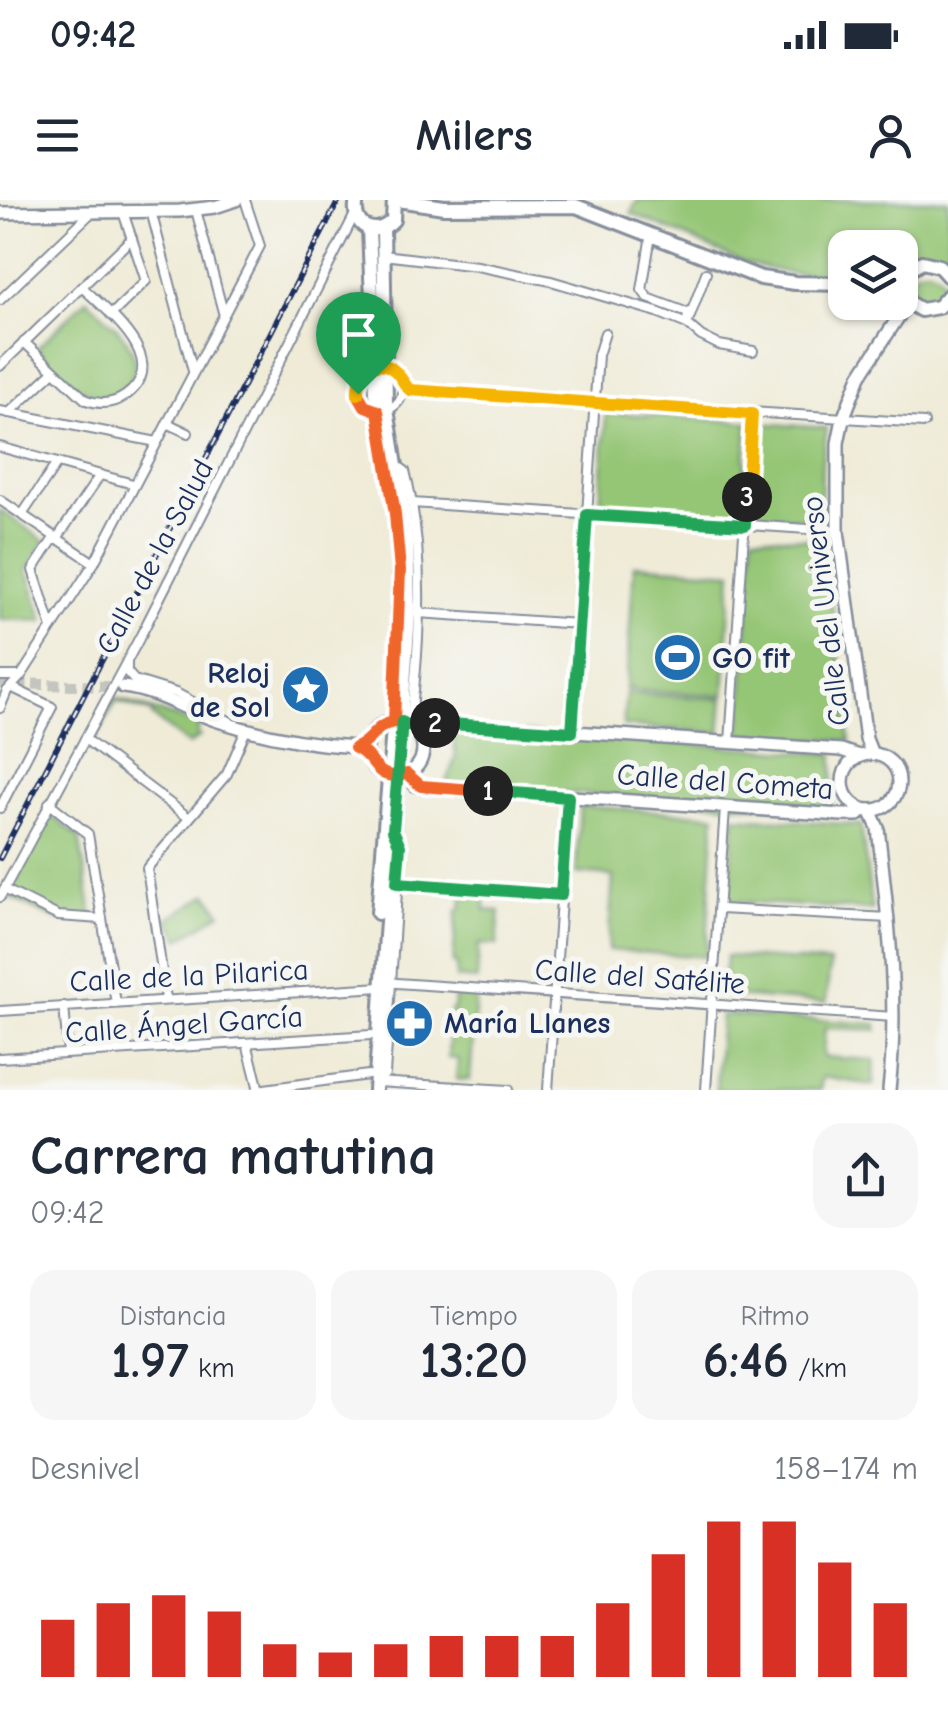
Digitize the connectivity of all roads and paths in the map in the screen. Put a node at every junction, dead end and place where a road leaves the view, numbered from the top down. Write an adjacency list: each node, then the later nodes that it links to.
1 (236, 200): 6 (street)
2 (244, 200): 25 (street)
3 (396, 200): 4 (main road); 11 (main road)
4 (413, 204): 11 (main road); 13 (main road)
5 (356, 206): 12 (main road); 14 (street, Calle de la Salud)
6 (189, 207): 8 (street); 25 (street)
7 (93, 208): 9 (street); 10 (street); 23 (street)
8 (145, 208): 9 (street); 34 (street)
9 (123, 212): 15 (street)
10 (0, 213)
11 (395, 216): 12 (main road)
12 (373, 228): 14 (street); 16 (main road); 33 (main road)
13 (651, 234): 20 (main road); 28 (street)
14 (346, 235): 62 (street, Calle de la Salud)
15 (132, 238): 21 (street); 26 (street)
16 (383, 255): 28 (street); 33 (main road)
17 (918, 265): 19 (main road)
18 (706, 273): 28 (street)
19 (948, 276)
20 (828, 284)
21 (82, 287): 26 (street); 30 (street)
22 (948, 296): 24 (main road)
23 (0, 300)
24 (918, 308)
25 (224, 314): 34 (street)
26 (111, 315): 35 (street)
27 (896, 320): 41 (street, Calle del Universo)
28 (688, 321): 31 (street)
29 (605, 333): 37 (street)
30 (24, 342): 32 (street); 35 (street)
31 (753, 351)
32 (0, 366)
33 (380, 366): 36 (street); 38 (main road)
34 (193, 371): 42 (street)
35 (52, 372): 39 (street)
36 (405, 389): 37 (street); 38 (street)
37 (595, 404): 40 (street); 54 (street)
38 (382, 411): 48 (main road); 68 (main road)
39 (5, 412): 45 (street)
40 (752, 414): 41 (street); 55 (street)
41 (843, 420): 43 (street); 56 (street, Calle del Universo)
42 (167, 422): 44 (street); 45 (street)
43 (924, 424)
44 (188, 433)
45 (156, 442): 50 (street)
46 (0, 447): 47 (street)
47 (57, 463): 49 (street); 53 (street)
48 (395, 464): 52 (street); 68 (main road)
49 (100, 475): 50 (street); 57 (street)
50 (134, 484): 58 (street)
51 (0, 500): 53 (street)
52 (412, 503): 54 (street); 59 (street)
53 (22, 515): 57 (street)
54 (587, 515): 55 (street); 60 (street)
55 (745, 525): 56 (street); 72 (street)
56 (838, 532): 74 (street, Calle del Universo)
57 (55, 539): 58 (street); 61 (street)
58 (94, 563): 61 (street)
59 (418, 613): 60 (street); 68 (street)
60 (580, 624): 70 (street)
61 (52, 628): 64 (street)
62 (128, 658): 69 (street); 71 (street, Calle de la Salud)
63 (0, 676): 64 (street)
64 (21, 676): 66 (street)
65 (123, 687): 69 (street)
66 (6, 690): 67 (street); 78 (street)
67 (0, 708)
68 (405, 724): 70 (street, Calle del Cometa); 73 (street); 75 (main road); 75 (street)
69 (244, 729): 73 (street); 81 (street)
70 (572, 732): 72 (street, Calle del Cometa)
71 (86, 738): 77 (street, Calle de la Salud); 81 (street)
72 (730, 743): 74 (street, Calle del Cometa)
73 (363, 748): 75 (street)
74 (865, 755): 80 (street); 80 (street)
75 (397, 776): 76 (street, Calle del Cometa); 82 (main road); 89 (main road)
76 (568, 797): 79 (street, Calle del Cometa); 85 (street)
77 (48, 804): 84 (street, Calle de la Salud); 88 (street)
78 (0, 808)
79 (725, 808): 80 (street, Calle del Cometa); 86 (street)
80 (872, 810): 87 (street)
81 (189, 818): 91 (street)
82 (393, 830): 83 (street); 89 (main road)
83 (397, 883): 85 (street); 89 (street)
84 (2, 893): 88 (street)
85 (561, 895): 90 (street)
86 (720, 909): 87 (street); 93 (street)
87 (889, 918): 96 (street)
88 (102, 919): 92 (street)
89 (382, 985): 90 (street, Calle del Satélite); 91 (street, Calle de la Pilarica); 97 (main road); 101 (main road)
90 (554, 994): 93 (street, Calle del Satélite); 104 (street)
91 (166, 1000): 92 (street, Calle de la Pilarica)
92 (116, 1002): 94 (street, Calle de la Pilarica)
93 (712, 1005): 96 (street, Calle del Satélite); 105 (street)
94 (64, 1006): 95 (street, Calle de la Pilarica); 99 (street)
95 (0, 1011)
96 (894, 1017): 106 (street)
97 (370, 1035): 98 (street, Calle Ángel García); 101 (main road)
98 (247, 1043): 99 (street, Calle Ángel García); 102 (street)
99 (68, 1053): 100 (street, Calle Ángel García)
100 (0, 1058)
101 (371, 1084): 102 (street); 103 (street)
102 (258, 1090)
103 (508, 1090)
104 (548, 1090)
105 (706, 1090)
106 (889, 1090)

